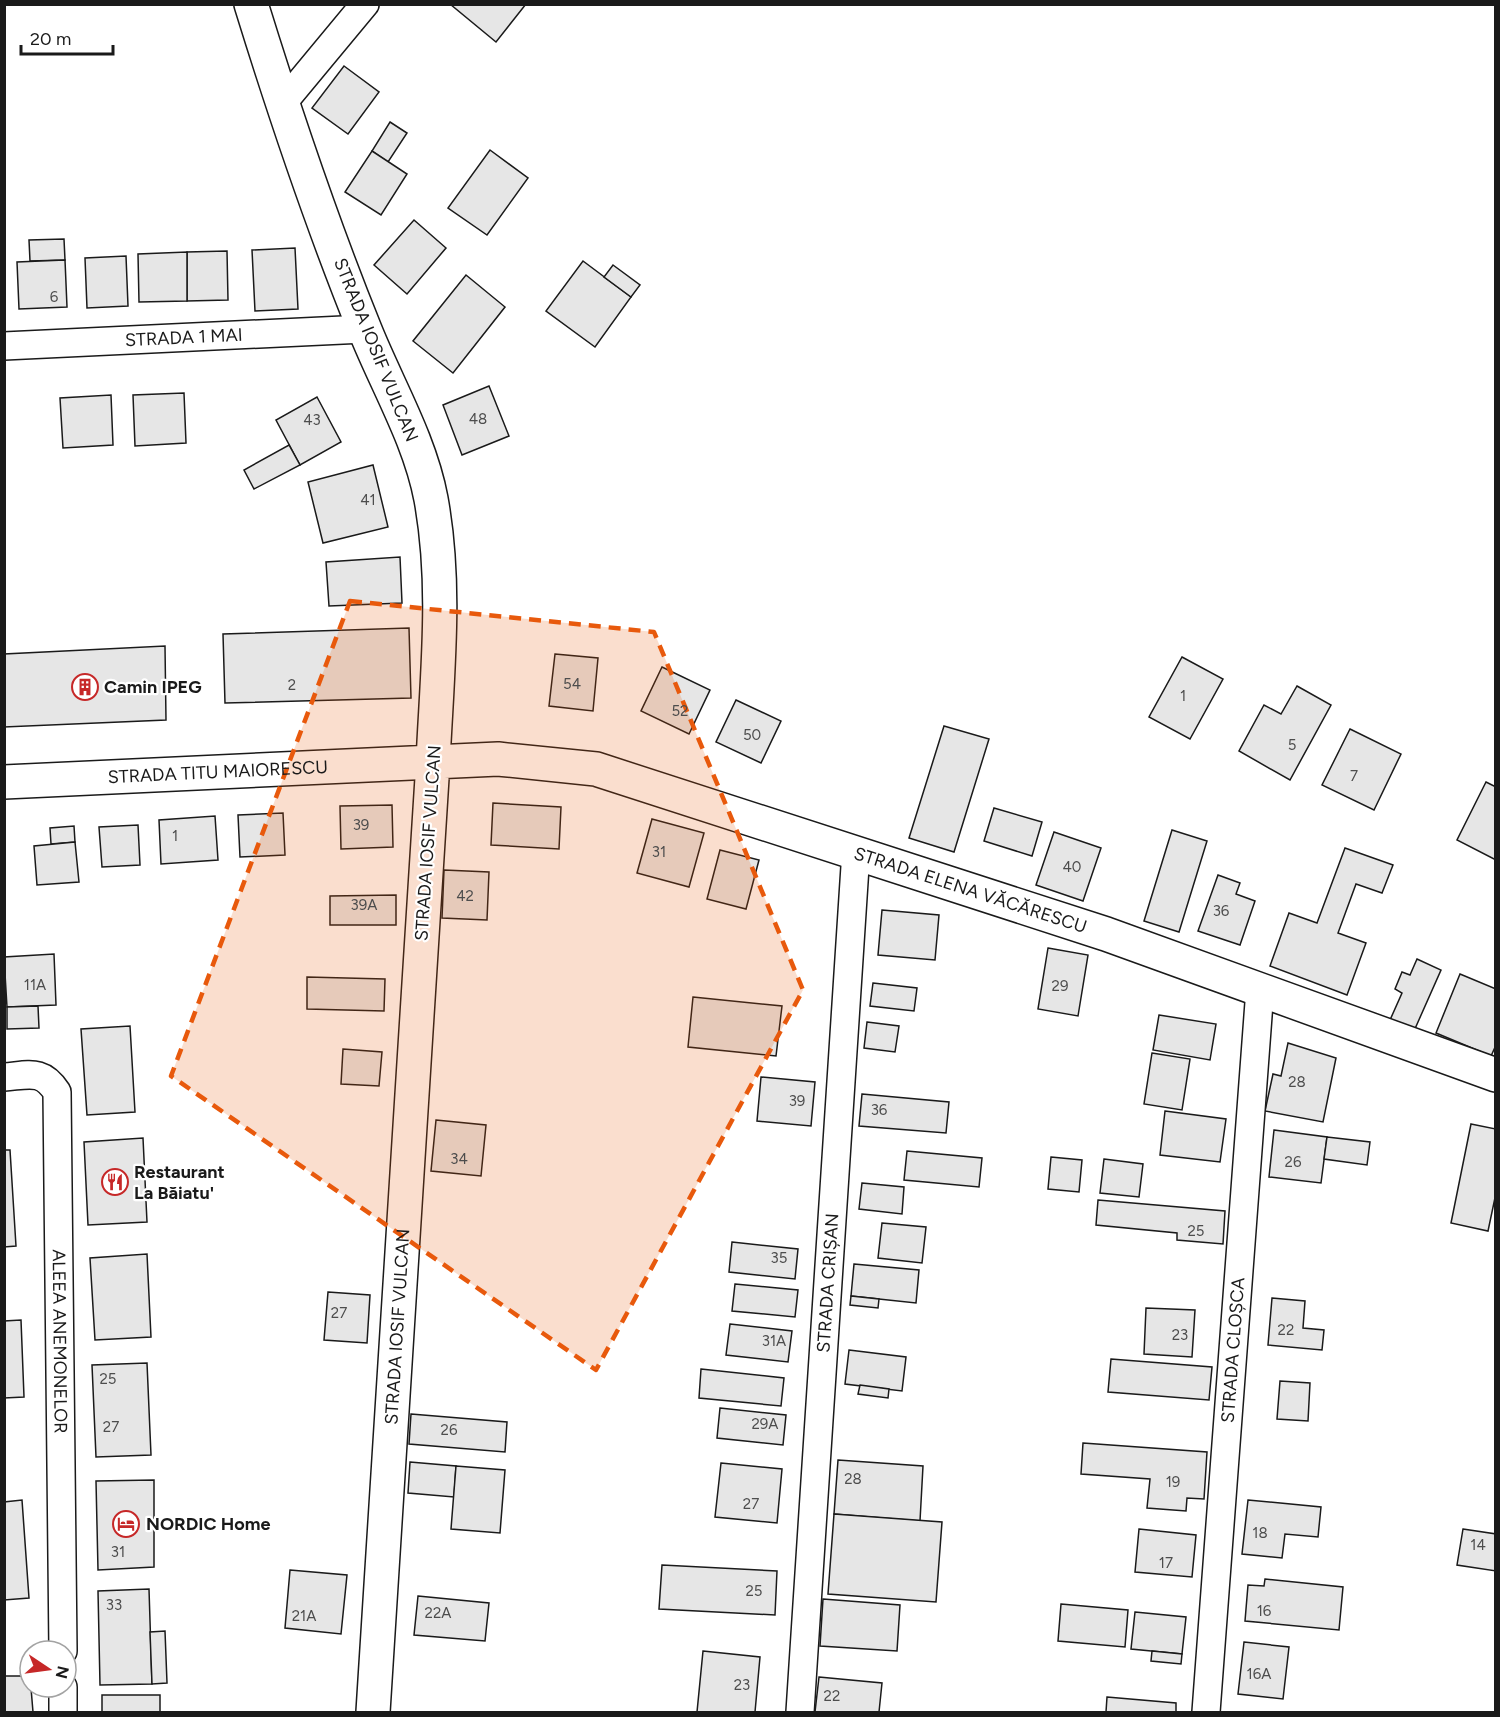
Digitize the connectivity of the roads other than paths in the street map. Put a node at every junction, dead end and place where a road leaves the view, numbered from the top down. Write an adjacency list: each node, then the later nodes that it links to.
1 (251, 4): 3 (street, STRADA IOSIF VULCAN)
2 (364, 4): 3 (street)
3 (282, 104): 4 (street, STRADA IOSIF VULCAN)
4 (364, 329): 5 (street, STRADA 1 MAI); 6 (street, STRADA IOSIF VULCAN)
5 (4, 346)
6 (433, 762): 7 (street, STRADA TITU MAIORESCU); 8 (street, STRADA ELENA VĂCĂRESCU); 13 (street, STRADA IOSIF VULCAN)
7 (4, 782)
8 (856, 851): 9 (street, STRADA ELENA VĂCĂRESCU); 14 (street, STRADA CRIȘAN)
9 (1260, 989): 10 (street, STRADA ELENA VĂCĂRESCU); 15 (street, STRADA CLOȘCA)
10 (1496, 1075)
11 (4, 1077): 12 (street, ALEEA ANEMONELOR)
12 (63, 1639)
13 (373, 1713)
14 (800, 1713)
15 (1206, 1713)

